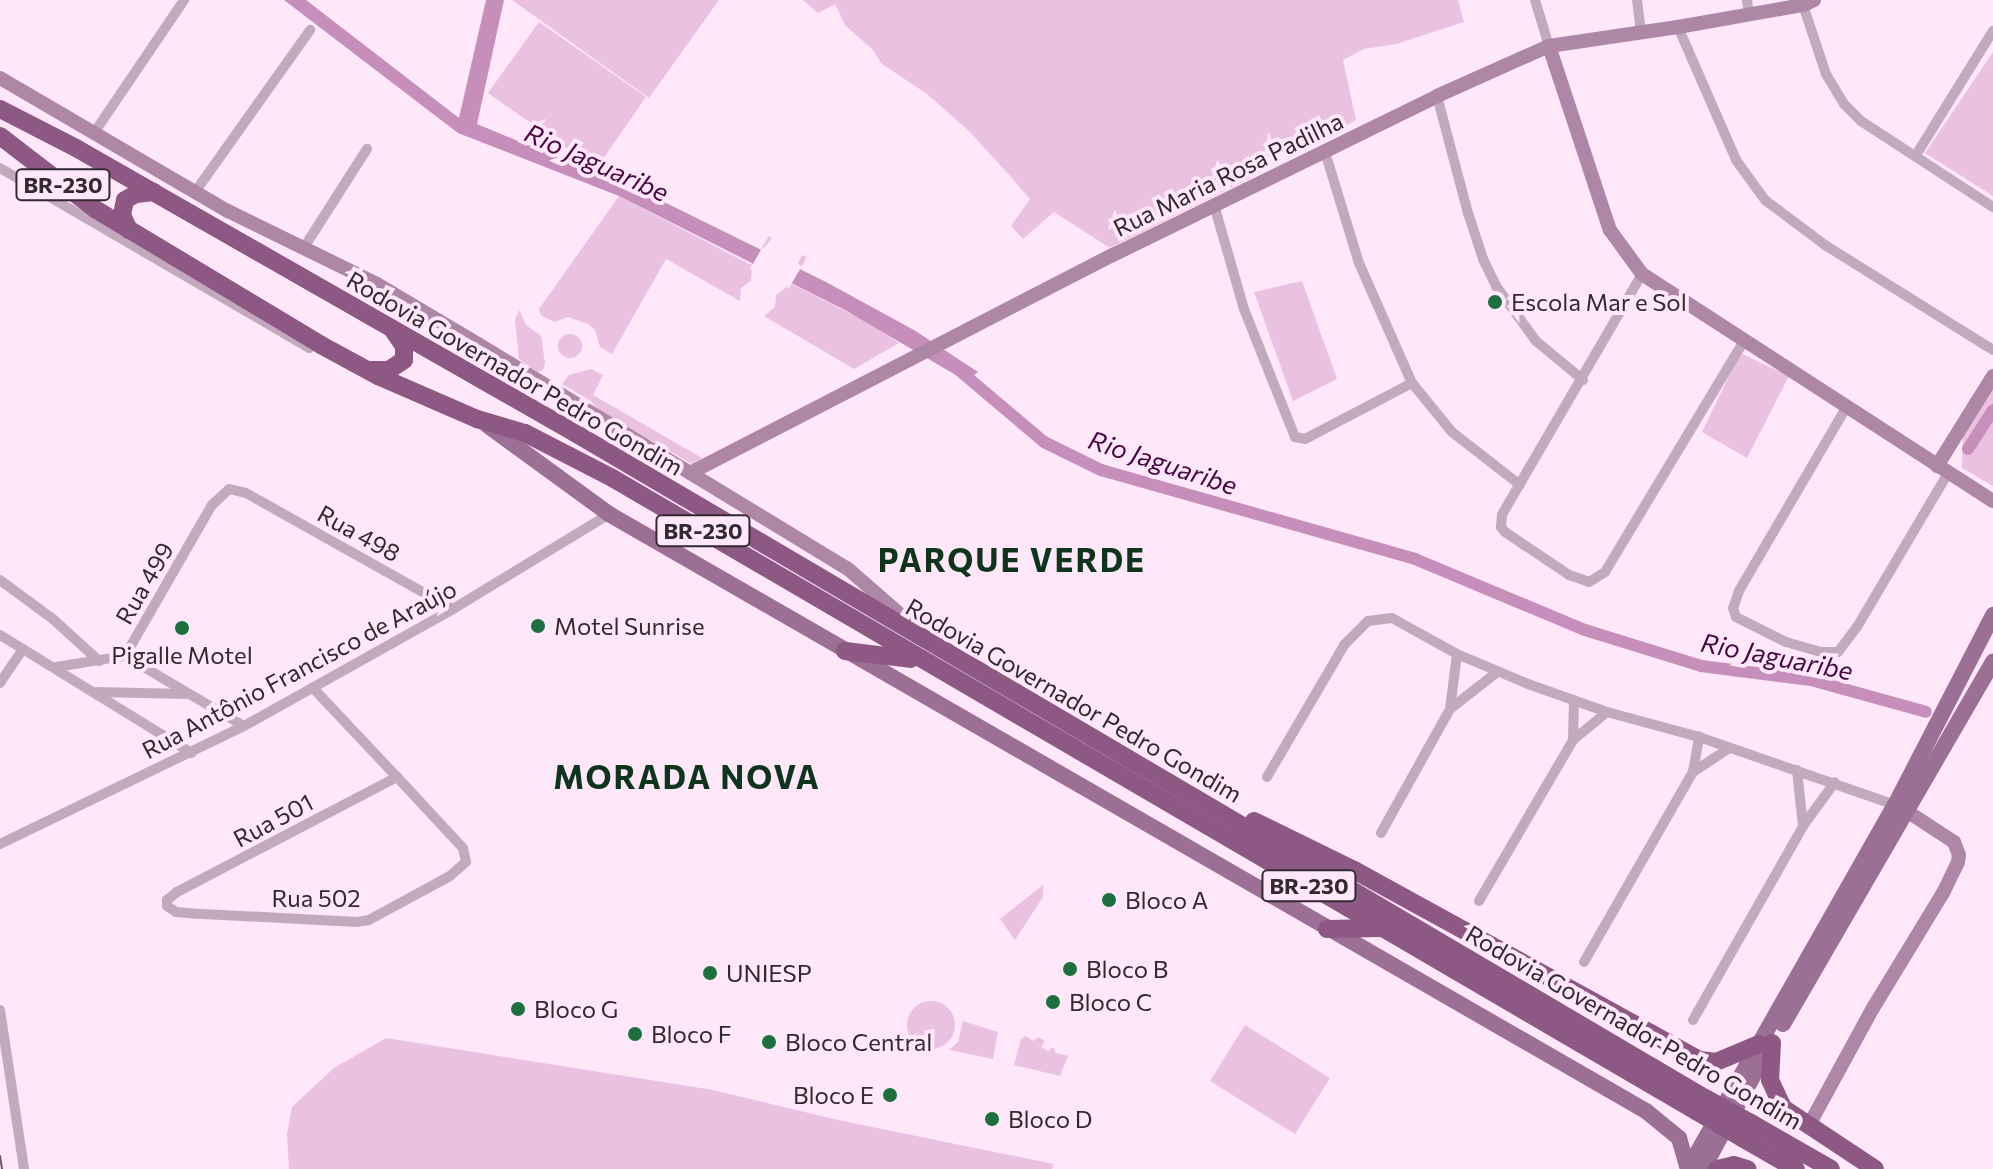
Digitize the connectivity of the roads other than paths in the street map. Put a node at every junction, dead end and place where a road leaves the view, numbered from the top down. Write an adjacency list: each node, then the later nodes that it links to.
1 (184, 0): 14 (street)
2 (1535, 0): 10 (street)
3 (1637, 0): 8 (street)
4 (1809, 3): 5 (main road, Rua Maria Rosa Padilha); 18 (street)
5 (1748, 7): 6 (main road, Rua Maria Rosa Padilha)
6 (1678, 27): 8 (main road, Rua Maria Rosa Padilha); 29 (street)
7 (310, 30): 21 (street)
8 (1641, 31): 10 (main road, Rua Maria Rosa Padilha)
9 (1993, 31): 18 (street)
10 (1549, 46): 12 (main road, Rua Maria Rosa Padilha); 26 (main road)
11 (0, 78): 14 (main road)
12 (1437, 96): 17 (main road, Rua Maria Rosa Padilha); 32 (street)
13 (0, 109): 20 (highway, Rodovia Governador Pedro Gondim / BR-230)
14 (94, 133): 21 (main road)
15 (0, 136): 24 (highway, Rodovia Governador Pedro Gondim / BR-230)
16 (367, 149): 25 (street)
17 (1325, 152): 22 (main road, Rua Maria Rosa Padilha); 33 (street)
18 (1916, 155): 23 (street)
19 (0, 168): 34 (street)
20 (154, 192): 24 (highway); 27 (highway, Rodovia Governador Pedro Gondim / BR-230)
21 (195, 192): 25 (main road)
22 (1214, 205): 33 (street); 38 (main road, Rua Maria Rosa Padilha)
23 (1993, 207)
24 (129, 230): 30 (highway, Rodovia Governador Pedro Gondim / BR-230)
25 (303, 249): 38 (main road)
26 (1642, 274): 28 (main road); 32 (street)
27 (390, 327): 30 (highway); 48 (highway, Rodovia Governador Pedro Gondim / BR-230)
28 (1744, 341): 35 (main road); 39 (street)
29 (1993, 350)
30 (365, 370): 34 (highway, Rodovia Governador Pedro Gondim / BR-230)
31 (1993, 376): 37 (main road)
32 (1583, 380): 39 (street)
33 (1412, 383): 39 (street)
34 (447, 404): 36 (highway, Rodovia Governador Pedro Gondim / BR-230)
35 (1847, 406): 37 (main road); 37 (street)
36 (477, 419): 42 (main road); 53 (highway, Rodovia Governador Pedro Gondim / BR-230)
37 (1943, 469): 41 (main road)
38 (690, 473): 48 (main road)
39 (1520, 485)
40 (246, 493): 44 (street, Rua 498); 51 (street, Rua 499)
41 (1993, 501)
42 (609, 514): 44 (street, Rua Antônio Francisco de Araújo); 49 (main road)
43 (0, 580): 52 (street)
44 (453, 609): 58 (street, Rua Antônio Francisco de Araújo)
45 (1993, 615): 75 (main road)
46 (0, 635): 47 (street)
47 (23, 649): 55 (street); 57 (street)
48 (940, 650): 73 (highway, Rodovia Governador Pedro Gondim / BR-230)
49 (845, 651): 53 (highway); 82 (main road)
50 (1457, 654): 56 (street); 62 (street); 72 (street)
51 (125, 656): 52 (street, Rua 499); 60 (street)
52 (99, 661): 55 (street, Rua 499)
53 (922, 661): 81 (highway, Rodovia Governador Pedro Gondim / BR-230)
54 (1993, 662): 75 (main road)
55 (56, 667): 59 (street)
56 (1496, 673): 61 (street); 62 (street)
57 (0, 683)
58 (313, 688): 64 (street, Rua Antônio Francisco de Araújo); 71 (street)
59 (95, 692): 60 (street); 68 (street)
60 (189, 694): 64 (street)
61 (1574, 700): 63 (street); 66 (street)
62 (1450, 709): 77 (street)
63 (1607, 712): 65 (street); 66 (street)
64 (244, 726): 68 (street, Rua Antônio Francisco de Araújo)
65 (1699, 737): 67 (street); 70 (street)
66 (1573, 740): 80 (street)
67 (1728, 749): 69 (street); 70 (street)
68 (192, 753): 78 (street, Rua Antônio Francisco de Araújo)
69 (1797, 770): 74 (street); 76 (street)
70 (1693, 772): 83 (street)
71 (397, 777): 79 (street, Rua 501); 79 (street, Rua 502)
72 (1267, 777)
73 (1172, 781): 86 (highway); 87 (highway, Rodovia Governador Pedro Gondim / BR-230)
74 (1835, 782): 75 (street); 76 (street)
75 (1901, 808): 86 (main road); 89 (main road)
76 (1803, 826): 85 (street)
77 (1381, 833)
78 (0, 844)
79 (167, 900)
80 (1479, 901)
81 (1380, 928): 82 (highway); 87 (highway, Rodovia Governador Pedro Gondim / BR-230)
82 (1327, 929): 92 (main road)
83 (1584, 962)
84 (0, 1010): 91 (street)
85 (1693, 1020)
86 (1765, 1044): 88 (main road); 89 (highway)
87 (1701, 1104): 90 (highway, Rodovia Governador Pedro Gondim / BR-230, bridge)
88 (1720, 1121): 92 (main road); 93 (main road)
89 (1808, 1127): 98 (highway)
90 (1746, 1130): 96 (highway, Rodovia Governador Pedro Gondim / BR-230); 97 (highway, Rodovia Governador Pedro Gondim / BR-230)
91 (24, 1169)
92 (1688, 1169)
93 (1703, 1169)
94 (1717, 1169): 95 (highway)
95 (1747, 1169)
96 (1796, 1169)
97 (1831, 1169)
98 (1875, 1169)

